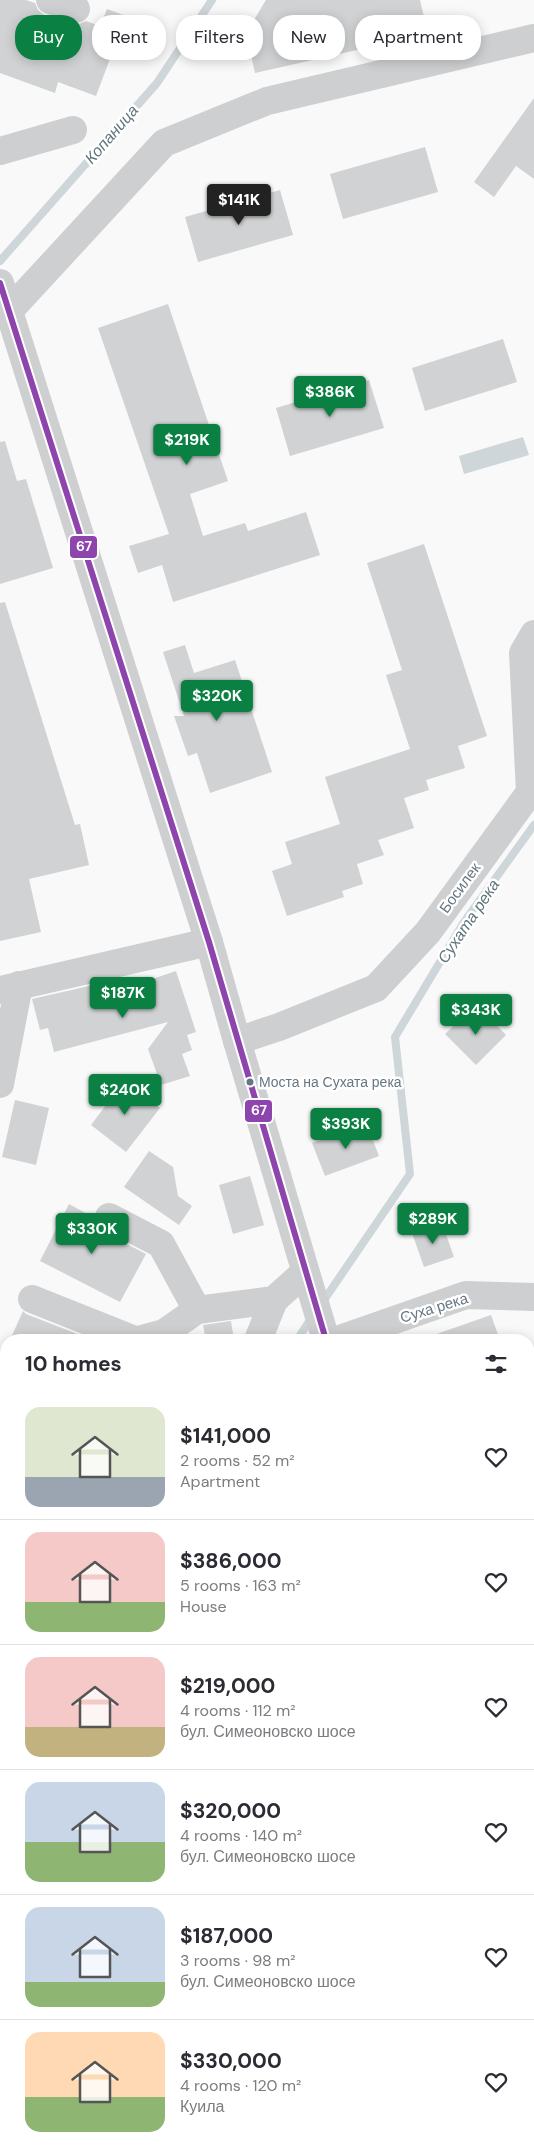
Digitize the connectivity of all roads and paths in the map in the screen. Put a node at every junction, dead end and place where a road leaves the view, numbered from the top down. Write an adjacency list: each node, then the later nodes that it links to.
1 (50, 0): 2 (street)
2 (76, 9)
3 (534, 38): 7 (street)
4 (73, 130): 5 (street)
5 (0, 151)
6 (0, 284): 7 (street)
7 (9, 311): 9 (street)
8 (534, 634): 11 (street, Босилек)
9 (210, 942): 10 (street); 11 (street)
10 (10, 987): 12 (street)
11 (237, 1041): 14 (street)
12 (0, 1084)
13 (110, 1217): 18 (street)
14 (305, 1272): 17 (street); 22 (street)
15 (534, 1297): 23 (street, Суха река)
16 (32, 1299): 19 (street)
17 (274, 1300): 18 (street); 21 (street)
18 (197, 1310): 20 (street)
19 (121, 1334)
20 (160, 1334)
21 (260, 1334)
22 (324, 1334)
23 (354, 1334)

